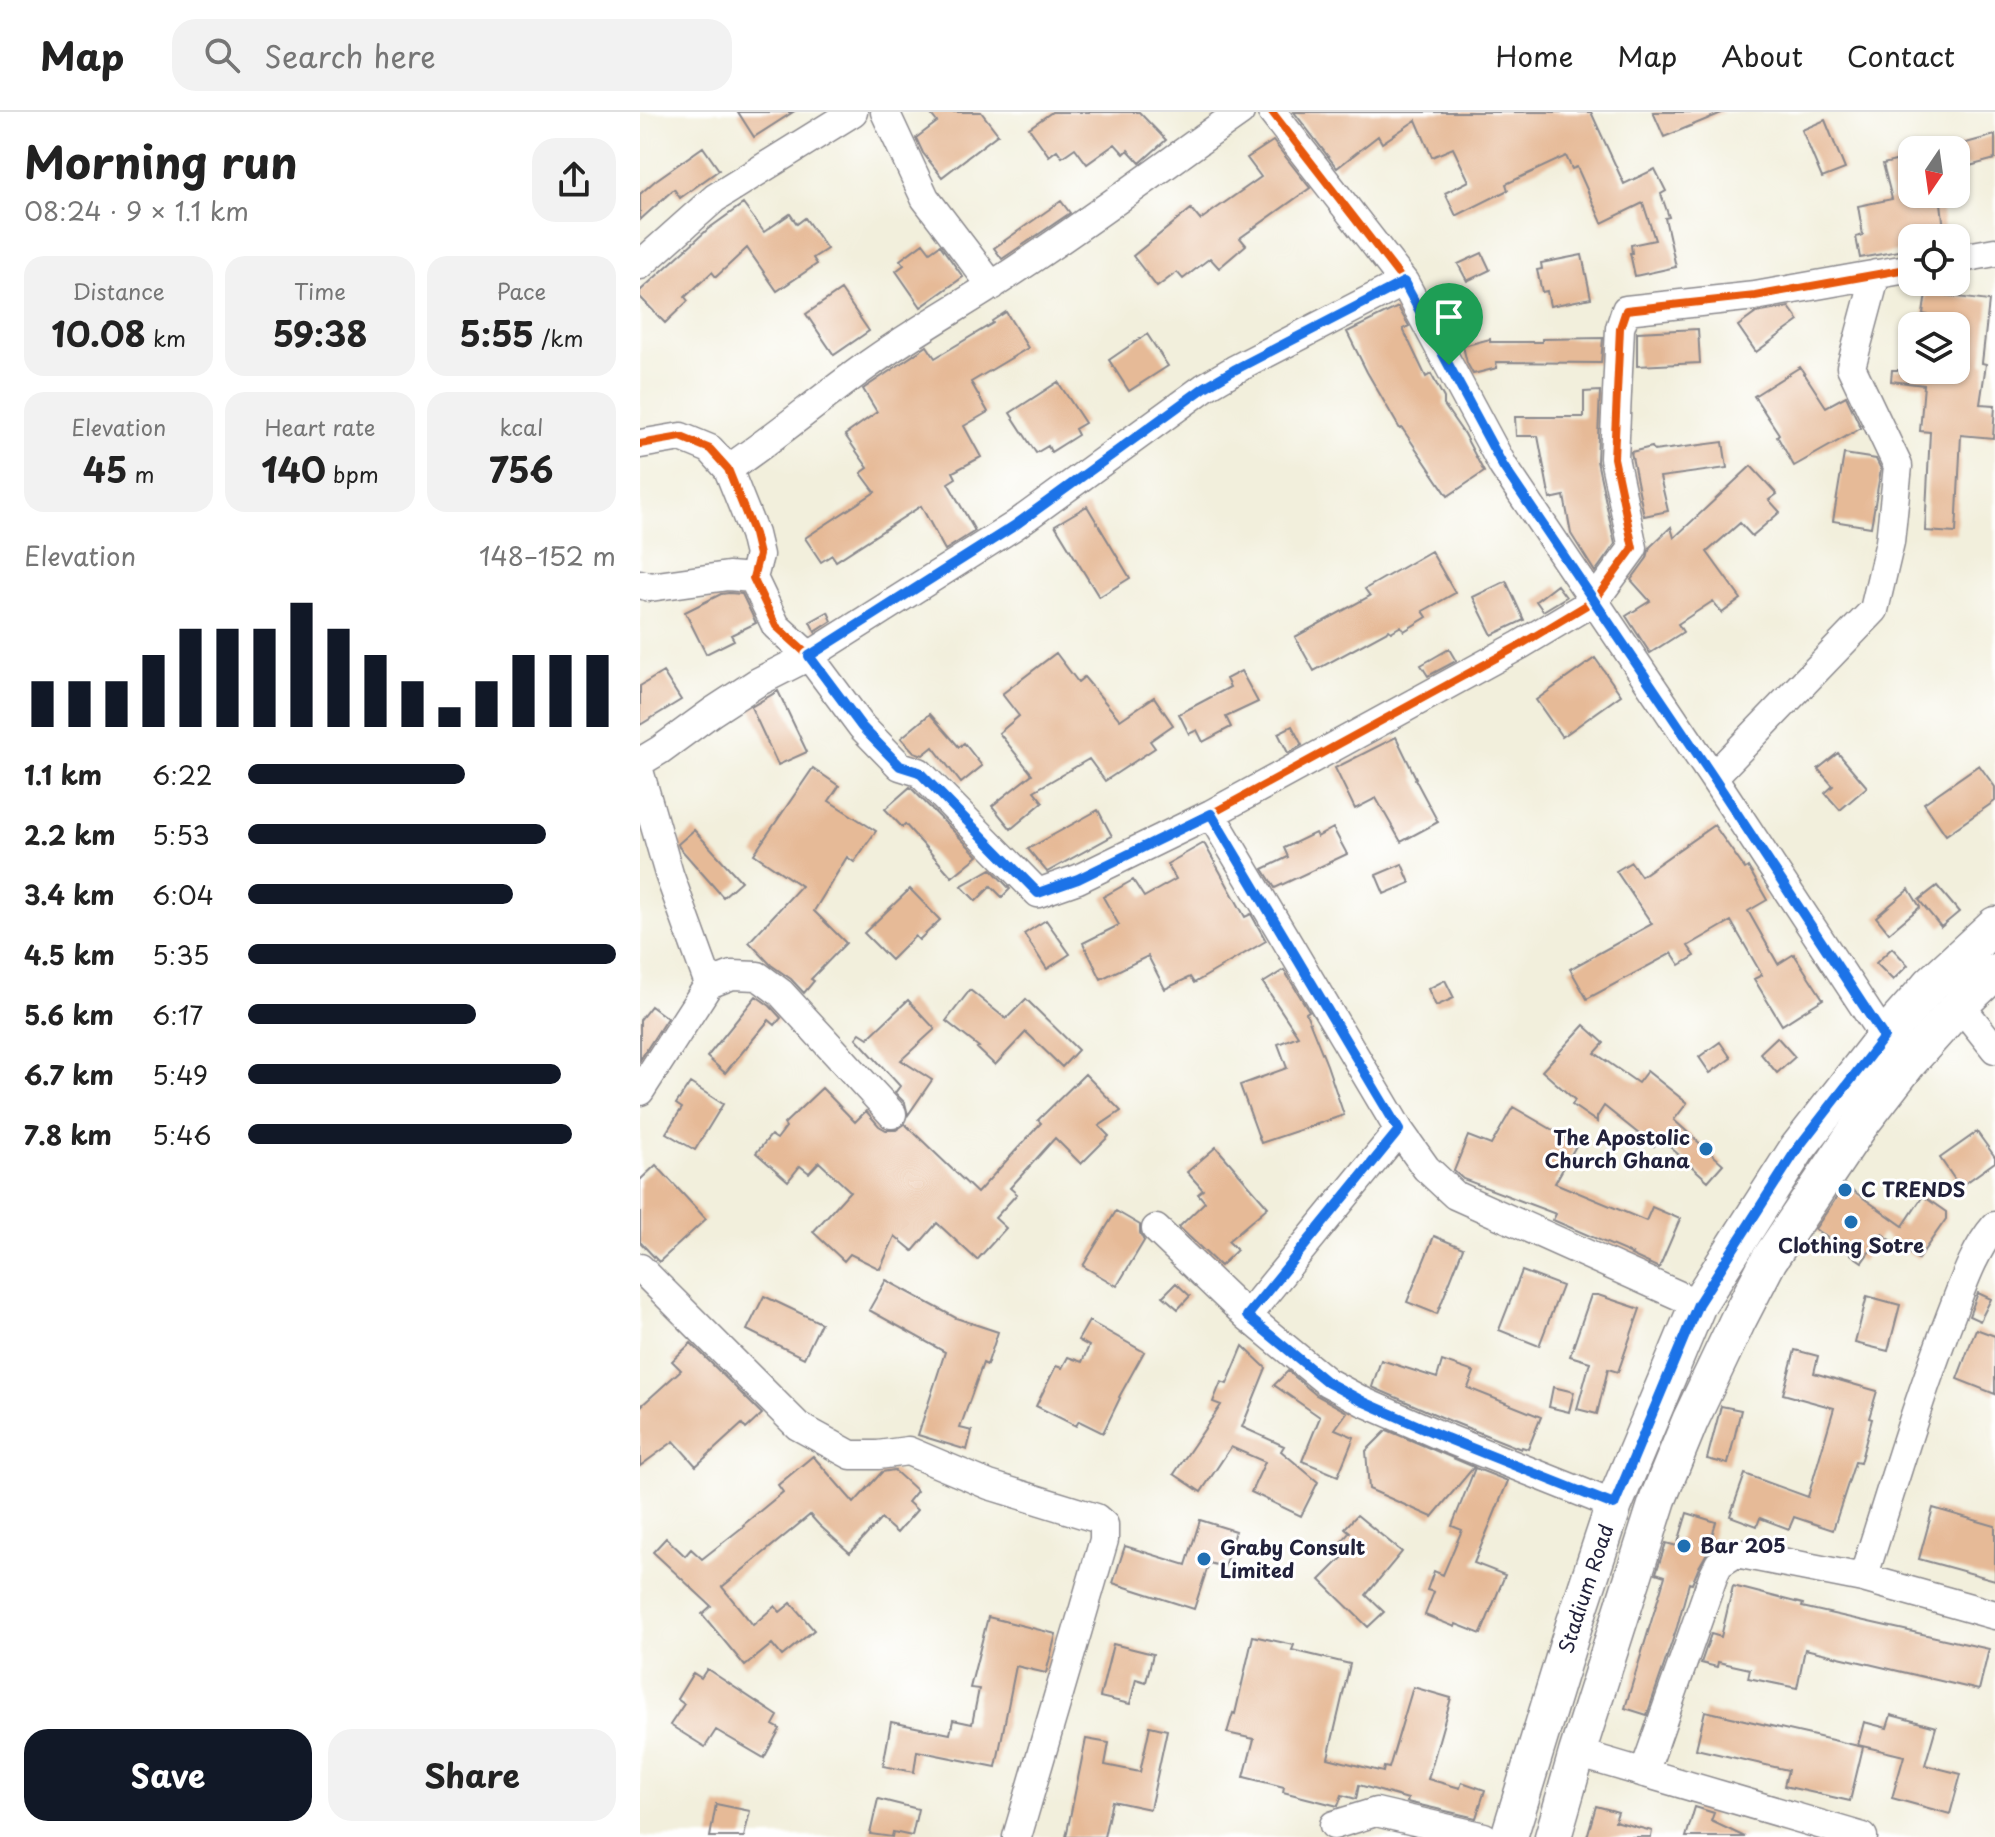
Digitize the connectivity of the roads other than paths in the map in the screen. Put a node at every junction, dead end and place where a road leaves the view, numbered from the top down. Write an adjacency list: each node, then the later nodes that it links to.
1 (853, 112): 7 (street)
2 (885, 112): 11 (street)
3 (1240, 112): 11 (street)
4 (1272, 112): 10 (street)
5 (1995, 252): 6 (street)
6 (1970, 256)
7 (640, 265)
8 (1898, 270): 9 (street)
9 (1876, 274): 16 (street); 20 (street)
10 (1404, 282): 16 (street); 17 (street)
11 (992, 286): 13 (street)
12 (640, 444): 13 (street)
13 (728, 469): 14 (street)
14 (753, 578): 15 (street); 17 (street)
15 (640, 584)
16 (1595, 600): 20 (street); 21 (street)
17 (809, 656): 18 (street); 21 (street)
18 (640, 762)
19 (640, 774): 24 (street)
20 (1713, 777): 26 (street)
21 (1211, 814): 30 (street)
22 (1995, 925): 26 (main road, Stadium Road)
23 (1995, 972): 25 (main road, Stadium Road)
24 (709, 984): 28 (street); 29 (street)
25 (1960, 1005): 27 (street); 39 (main road, Stadium Road)
26 (1884, 1037): 34 (main road, Stadium Road)
27 (1995, 1049)
28 (640, 1091)
29 (892, 1114)
30 (1399, 1130): 34 (street); 35 (street)
31 (1995, 1226): 37 (street)
32 (1156, 1229): 35 (street)
33 (640, 1268): 42 (street)
34 (1698, 1304): 36 (main road, Stadium Road)
35 (1247, 1316): 36 (street)
36 (1614, 1505): 44 (main road, Stadium Road)
37 (1863, 1578): 38 (street); 40 (street)
38 (1995, 1615)
39 (1577, 1753): 40 (street); 45 (main road, Stadium Road)
40 (1644, 1773): 46 (street)
41 (1334, 1825): 43 (street)
42 (1017, 1837)
43 (1484, 1837)
44 (1509, 1837)
45 (1553, 1837)
46 (1863, 1837)

